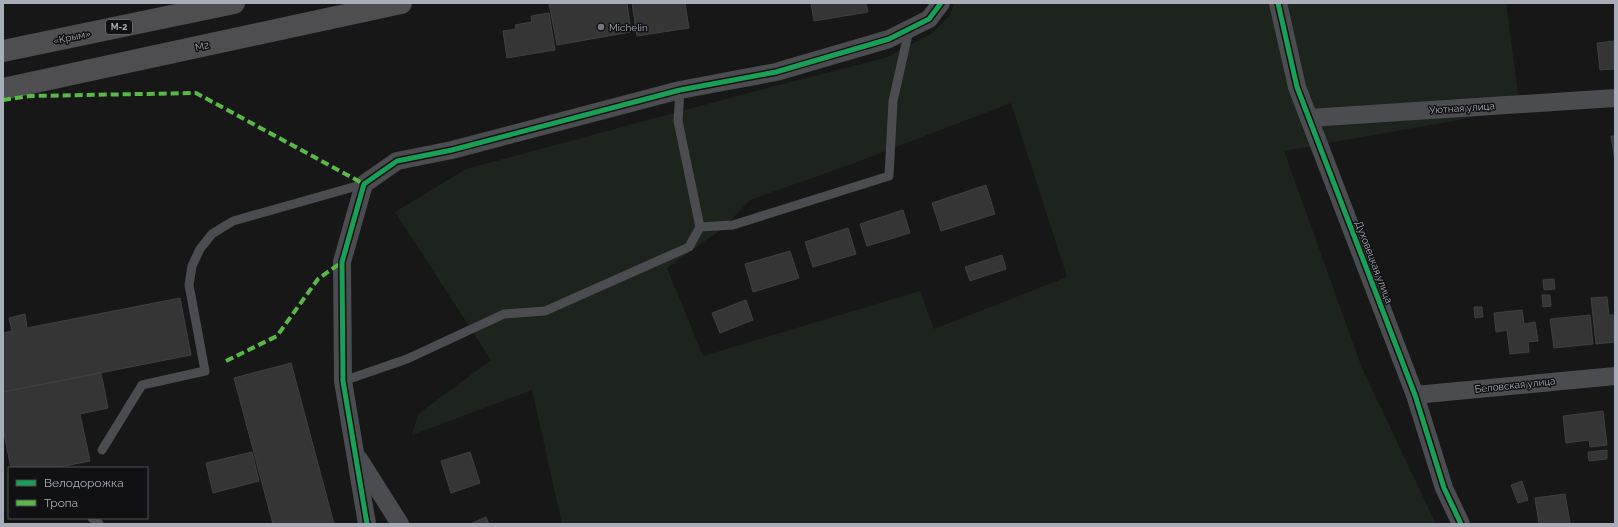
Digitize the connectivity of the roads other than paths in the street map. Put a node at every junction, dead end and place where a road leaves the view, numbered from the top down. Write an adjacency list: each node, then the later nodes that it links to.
1 (234, 3): 6 (highway, «Крым» / М-2)
2 (401, 3): 7 (highway, М2)
3 (941, 3): 5 (street)
4 (1279, 4): 10 (street, Духовецкая улица)
5 (909, 30): 8 (street); 12 (lane)
6 (3, 51)
7 (3, 89)
8 (680, 90): 11 (street); 12 (lane)
9 (1615, 98): 10 (street, Уютная улица)
10 (1309, 118): 15 (street, Духовецкая улица)
11 (364, 184): 14 (street); 16 (lane)
12 (700, 227): 14 (lane)
13 (1615, 376): 15 (street, Беловская улица)
14 (343, 381): 17 (street)
15 (1415, 395): 20 (street, Духовецкая улица)
16 (102, 450)
17 (354, 451): 18 (street); 19 (street)
18 (367, 524)
19 (400, 524)
20 (1461, 524)

